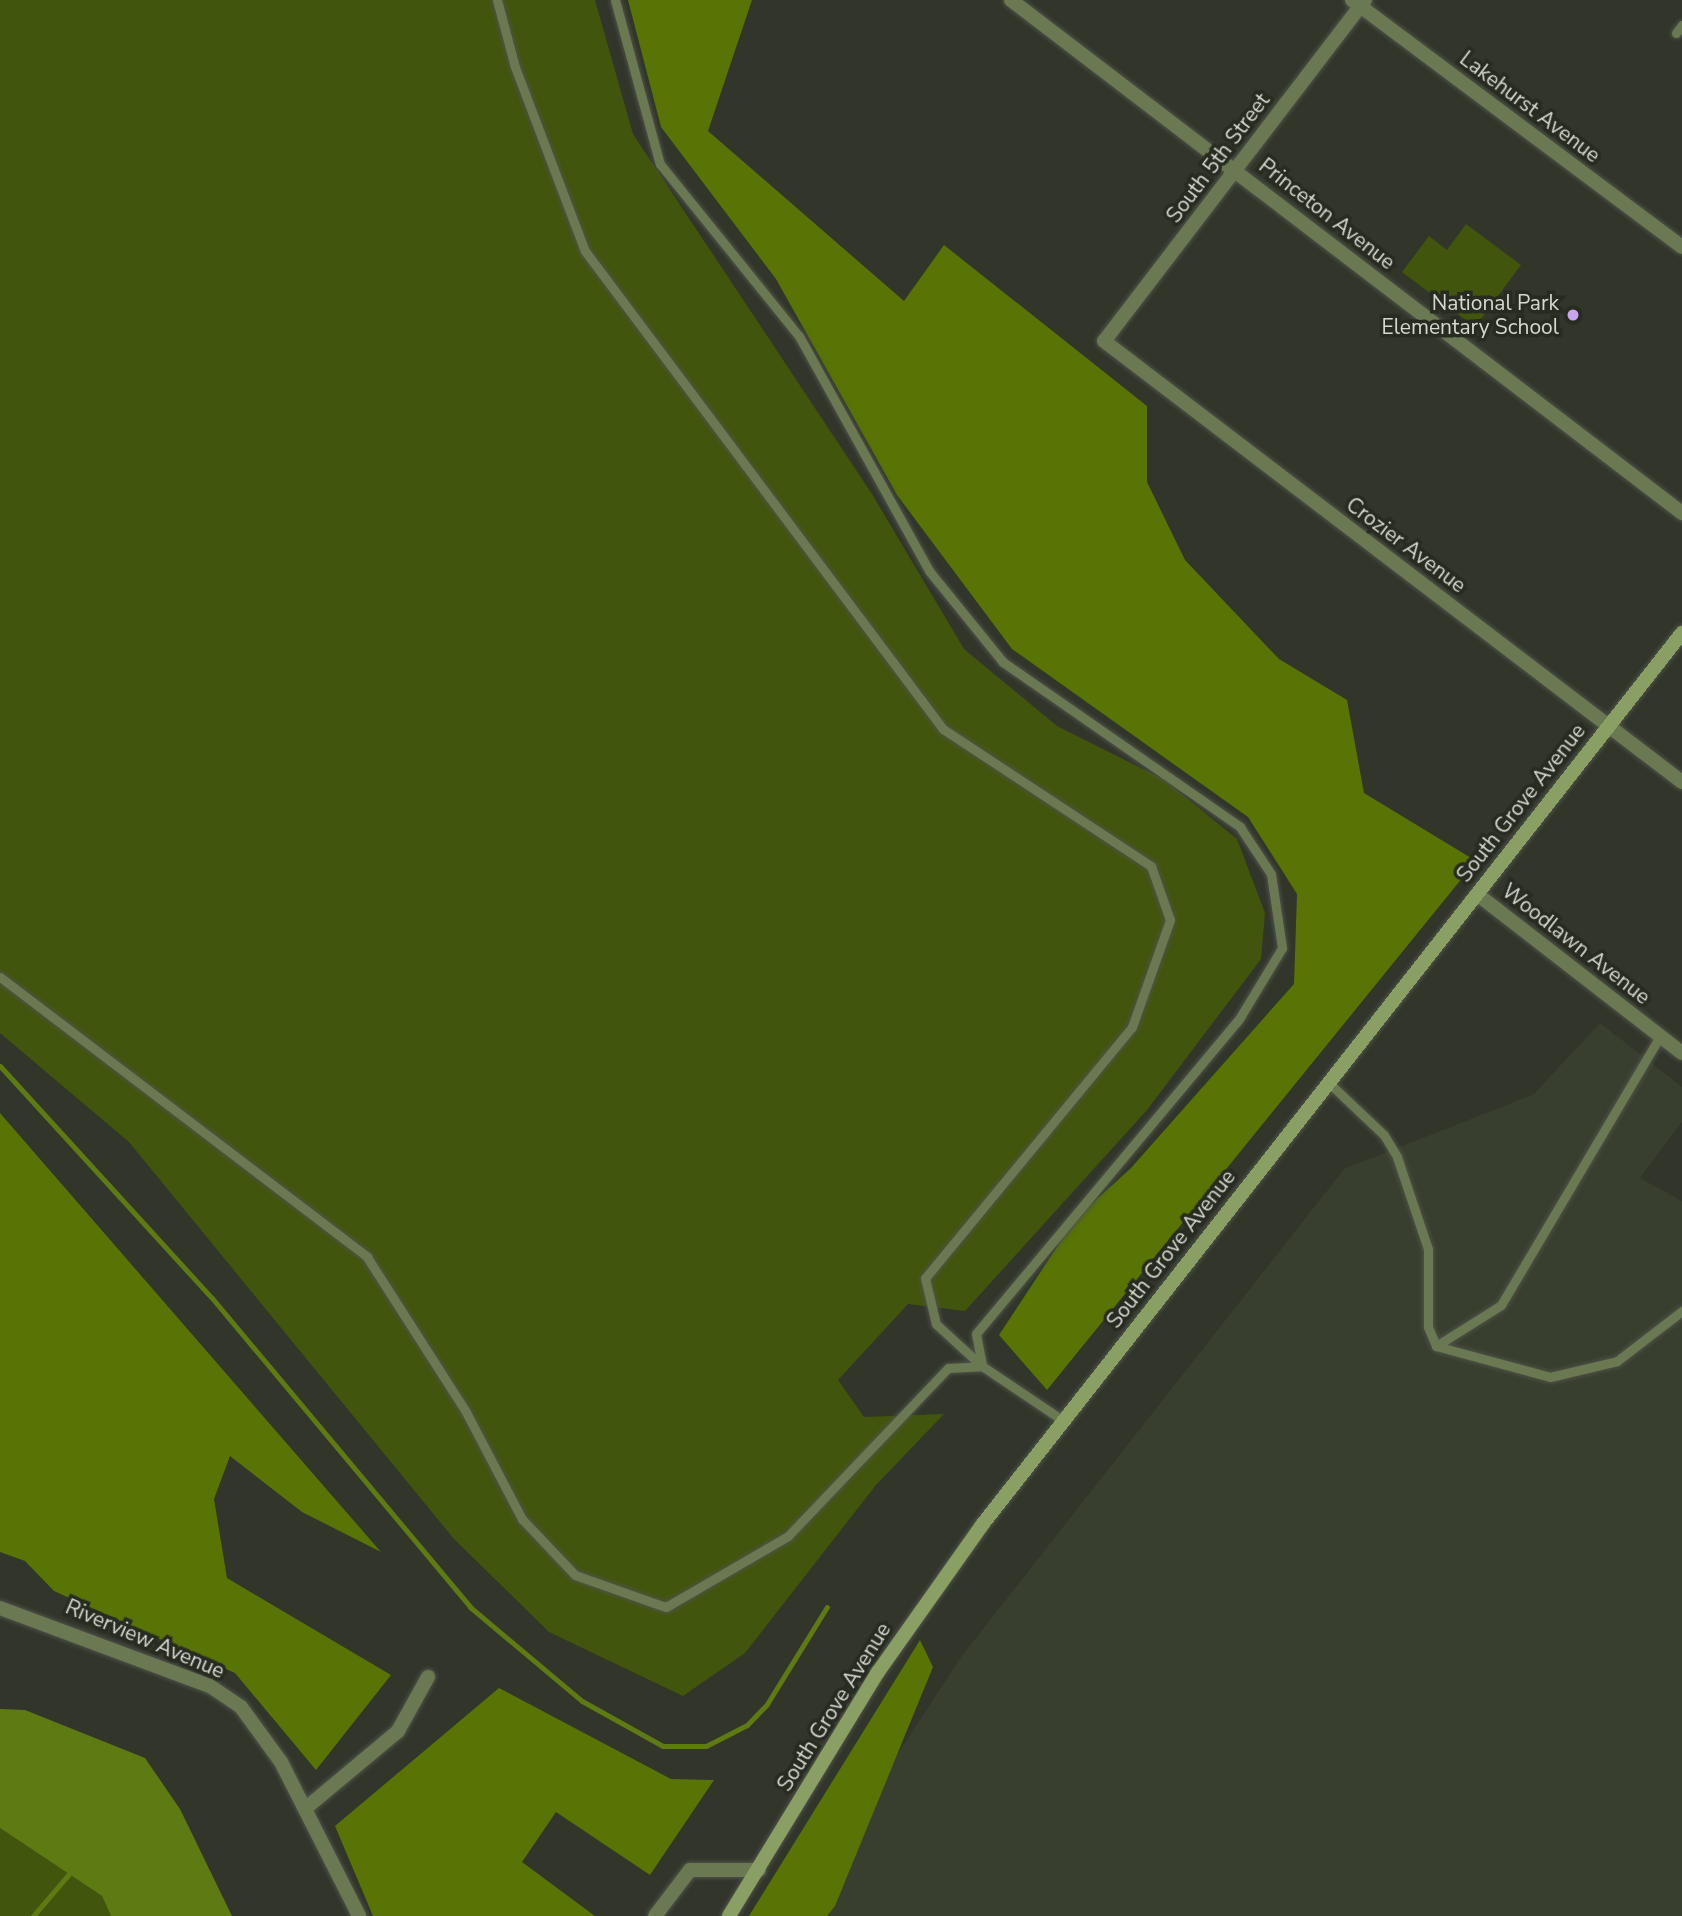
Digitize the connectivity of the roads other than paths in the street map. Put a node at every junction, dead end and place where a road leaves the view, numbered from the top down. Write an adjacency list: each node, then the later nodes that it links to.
1 (496, 0): 19 (lane)
2 (615, 0): 19 (lane)
3 (1012, 0): 5 (street, Princeton Avenue)
4 (1359, 2): 5 (street, South 5th Street); 6 (street, Lakehurst Avenue)
5 (1235, 170): 7 (street, South 5th Street); 8 (street, Princeton Avenue)
6 (1682, 247)
7 (1104, 341): 10 (street, Crozier Avenue)
8 (1682, 513)
9 (1682, 633): 10 (main road, South Grove Avenue)
10 (1608, 726): 11 (street, Crozier Avenue); 12 (main road, South Grove Avenue)
11 (1682, 782)
12 (1477, 894): 14 (street, Woodlawn Avenue); 16 (main road, South Grove Avenue)
13 (0, 978): 19 (lane)
14 (1660, 1036): 15 (street, Woodlawn Avenue); 18 (lane)
15 (1682, 1053)
16 (1328, 1082): 18 (lane); 20 (main road, South Grove Avenue)
17 (1682, 1311): 18 (lane)
18 (1436, 1346)
19 (982, 1366): 20 (lane)
20 (1064, 1421): 24 (main road, South Grove Avenue)
21 (0, 1608): 23 (street, Riverview Avenue)
22 (428, 1677): 23 (street)
23 (306, 1808): 25 (street, Riverview Avenue)
24 (759, 1870): 26 (street); 27 (main road, South Grove Avenue)
25 (359, 1916)
26 (655, 1916)
27 (729, 1916)

